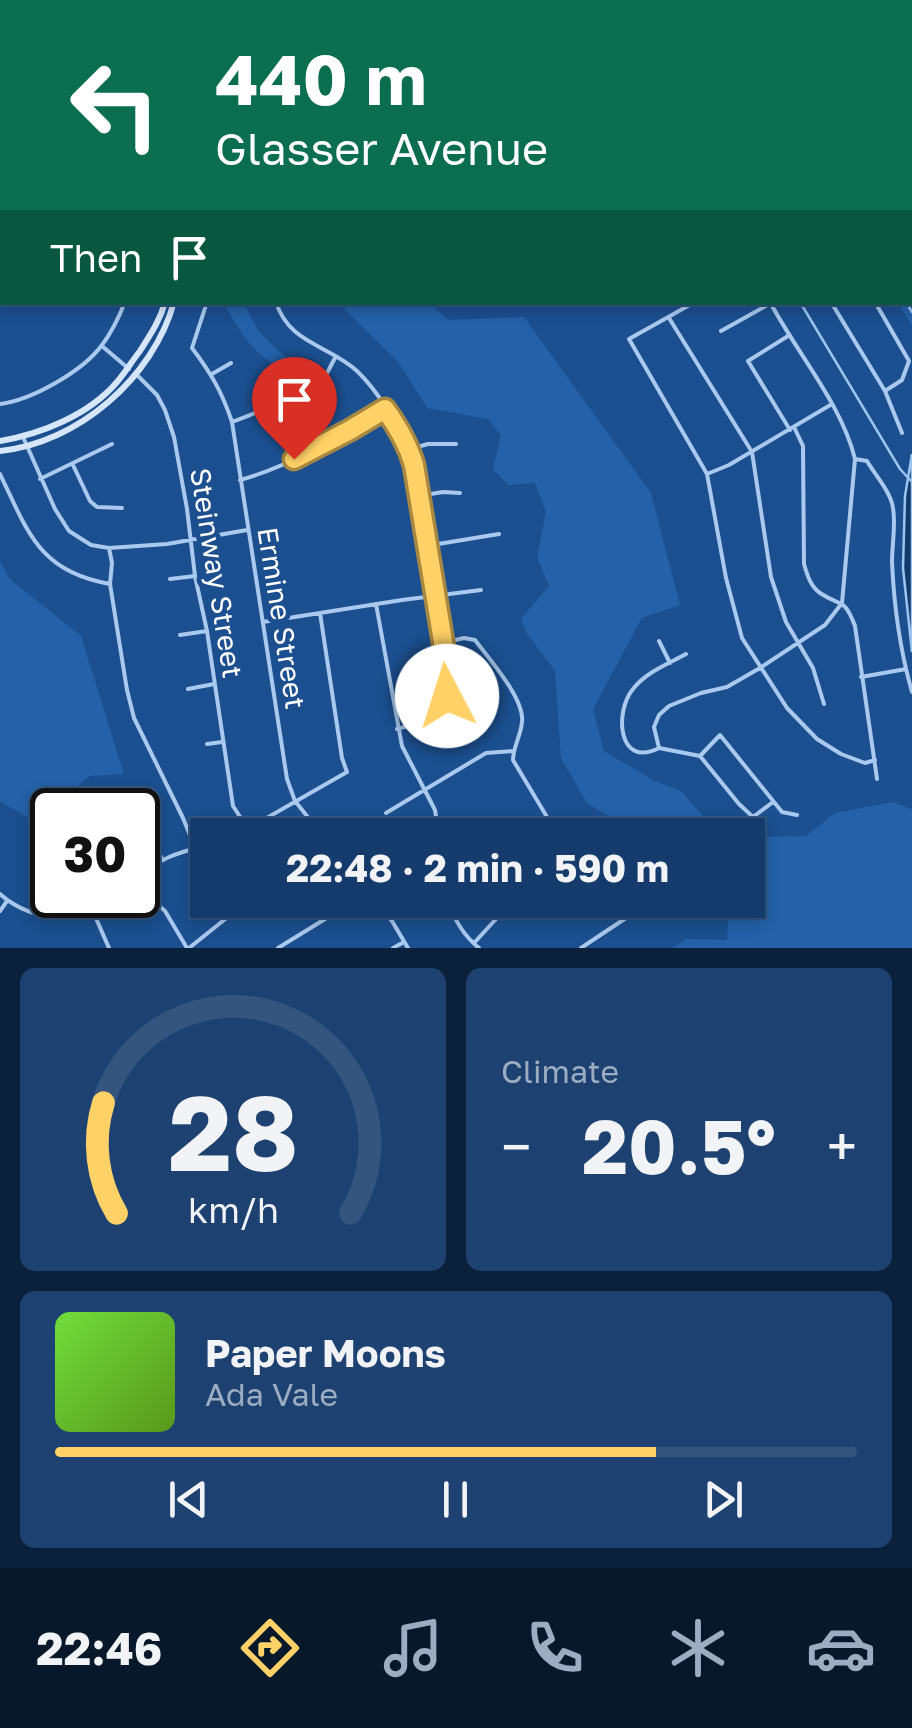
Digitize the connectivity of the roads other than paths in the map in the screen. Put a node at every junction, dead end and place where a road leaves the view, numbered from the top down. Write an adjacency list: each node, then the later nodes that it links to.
1 (123, 305): 14 (street)
2 (164, 305): 17 (main road)
3 (173, 305): 19 (main road)
4 (206, 305): 18 (street, Ermine Street)
5 (277, 305): 15 (street)
6 (690, 305): 11 (street)
7 (766, 305): 12 (street)
8 (771, 305): 13 (street)
9 (833, 305): 20 (street)
10 (877, 305): 20 (street)
11 (669, 318): 34 (street); 38 (street)
12 (721, 331)
13 (788, 336): 22 (street); 25 (street)
14 (102, 346): 17 (street, Steinway Street); 21 (street)
15 (336, 356): 23 (street); 24 (street)
16 (230, 363): 18 (street)
17 (128, 368): 19 (street, Steinway Street); 27 (main road)
18 (212, 374): 24 (street, Ermine Street)
19 (136, 375): 31 (main road); 46 (street, Steinway Street)
20 (884, 391): 26 (street)
21 (0, 404)
22 (832, 404): 25 (street); 35 (street)
23 (385, 409): 32 (street); 40 (street)
24 (232, 422): 40 (street, Ermine Street)
25 (792, 428): 34 (street); 54 (street)
26 (902, 433)
27 (22, 437): 28 (main road); 31 (street)
28 (0, 441)
29 (112, 444): 36 (street)
30 (456, 444): 32 (street)
31 (27, 446): 33 (main road); 39 (street)
32 (410, 449): 42 (street)
33 (0, 451)
34 (752, 452): 38 (street); 61 (street)
35 (855, 460): 54 (street); 66 (street)
36 (73, 464): 39 (street); 43 (street)
37 (0, 474): 51 (street)
38 (707, 474): 65 (street)
39 (40, 478): 48 (street)
40 (240, 480): 44 (street, Ermine Street)
41 (460, 492): 42 (street)
42 (418, 496): 47 (street)
43 (122, 508)
44 (247, 530): 46 (street); 57 (street, Ermine Street)
45 (498, 534): 47 (street)
46 (190, 539): 48 (street); 49 (street, Steinway Street)
47 (426, 546): 53 (street)
48 (109, 548): 51 (street)
49 (195, 576): 50 (street); 58 (street, Steinway Street)
50 (170, 579)
51 (110, 584): 90 (street)
52 (481, 590): 53 (street)
53 (434, 596): 55 (street); 62 (street)
54 (842, 602): 61 (street); 67 (street)
55 (376, 604): 56 (street); 72 (street)
56 (320, 613): 57 (street); 81 (street)
57 (262, 622): 81 (street, Ermine Street)
58 (207, 631): 59 (street); 68 (street, Steinway Street)
59 (180, 636)
60 (660, 642): 64 (street)
61 (800, 642): 65 (street); 71 (street)
62 (442, 644): 72 (street); 76 (street)
63 (686, 654): 64 (street)
64 (670, 663): 75 (street)
65 (760, 668): 75 (street); 78 (street)
66 (906, 669): 67 (street); 70 (street)
67 (862, 677): 78 (street)
68 (214, 684): 69 (street); 73 (street, Steinway Street)
69 (188, 690)
70 (912, 692)
71 (824, 704)
72 (397, 729): 80 (street)
73 (222, 742): 74 (street); 86 (street, Steinway Street)
74 (207, 744)
75 (660, 748): 77 (street)
76 (513, 750): 80 (street); 85 (street)
77 (700, 756): 82 (street); 82 (street)
78 (876, 760): 79 (street)
79 (878, 779)
80 (424, 790): 83 (street); 89 (street)
81 (295, 802): 87 (street); 88 (street, Ermine Street)
82 (773, 802): 84 (street)
83 (386, 813)
84 (797, 815)
85 (547, 817)
86 (240, 818)
87 (268, 818)
88 (308, 818)
89 (436, 818)
90 (190, 834)
91 (190, 850): 93 (street)
92 (160, 855): 93 (street)
93 (162, 859)
94 (0, 894): 95 (street)
95 (7, 901): 97 (street); 98 (street)
96 (160, 908): 109 (street)
97 (0, 911)
98 (30, 912)
99 (96, 918): 108 (street)
100 (227, 918): 109 (street)
101 (327, 918): 110 (street)
102 (390, 918): 106 (street)
103 (454, 918): 107 (street)
104 (498, 918): 107 (street)
105 (626, 918): 114 (street)
106 (404, 942): 111 (street); 112 (street)
107 (474, 943): 113 (street)
108 (109, 948)
109 (188, 948)
110 (278, 948)
111 (392, 948)
112 (408, 948)
113 (480, 948)
114 (582, 948)

